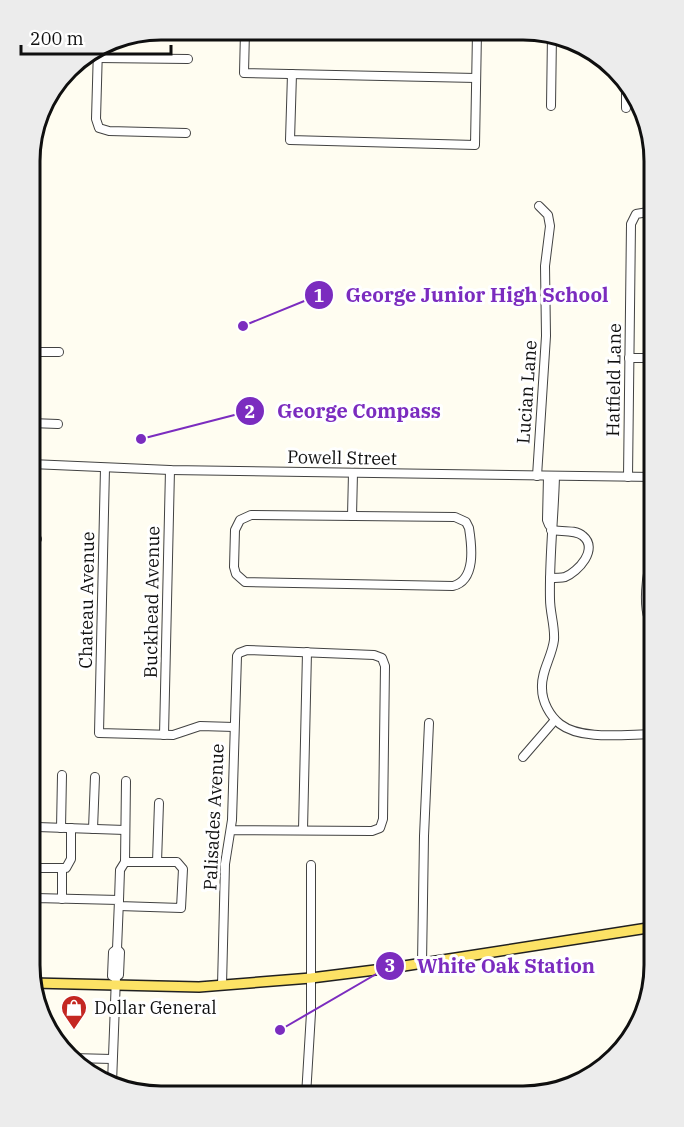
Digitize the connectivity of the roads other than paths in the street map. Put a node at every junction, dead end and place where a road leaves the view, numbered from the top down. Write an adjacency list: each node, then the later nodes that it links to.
1 (245, 40): 7 (street)
2 (477, 40): 8 (street)
3 (552, 45): 10 (street)
4 (98, 58): 12 (street)
5 (99, 58): 6 (street)
6 (188, 60)
7 (292, 74): 8 (street); 8 (street)
8 (476, 78)
9 (626, 99): 11 (street)
10 (551, 106)
11 (626, 108)
12 (186, 133)
13 (539, 206): 25 (street, Lucian Lane)
14 (644, 211): 17 (street, Hatfield Lane)
15 (40, 352): 16 (street)
16 (59, 352)
17 (629, 358): 18 (street); 27 (street, Hatfield Lane)
18 (644, 358)
19 (40, 423): 20 (street)
20 (58, 424)
21 (40, 464): 22 (street, Powell Street)
22 (105, 468): 23 (street, Powell Street); 37 (street, Chateau Avenue)
23 (170, 470): 24 (street, Powell Street); 37 (street, Buckhead Avenue)
24 (353, 473): 25 (street, Powell Street); 29 (street)
25 (537, 476): 26 (street, Powell Street)
26 (551, 476): 27 (street, Powell Street); 30 (street)
27 (628, 477): 28 (street, Powell Street)
28 (644, 477)
29 (352, 516): 29 (street)
30 (551, 530): 31 (street); 31 (street)
31 (550, 578): 33 (street)
32 (307, 652): 35 (street, Palisades Avenue); 49 (street); 49 (street)
33 (555, 720): 36 (street); 38 (street)
34 (429, 723): 59 (street)
35 (234, 727): 37 (street); 48 (street, Palisades Avenue)
36 (643, 734)
37 (164, 735)
38 (524, 757)
39 (62, 775): 44 (street)
40 (95, 777): 46 (street)
41 (126, 781): 47 (street)
42 (159, 802): 51 (street)
43 (40, 828): 44 (street)
44 (61, 828): 45 (street)
45 (71, 828): 46 (street); 54 (street)
46 (93, 829): 47 (street)
47 (125, 830): 50 (street)
48 (231, 830): 49 (street); 63 (street, Palisades Avenue)
49 (303, 830)
50 (124, 862): 51 (street); 57 (street)
51 (157, 862): 57 (street)
52 (311, 865): 60 (street)
53 (40, 868): 54 (street)
54 (63, 869): 56 (street)
55 (40, 898): 56 (street)
56 (62, 898): 57 (street)
57 (119, 903): 61 (street)
58 (643, 929): 59 (main road)
59 (422, 963): 60 (main road)
60 (311, 978): 63 (main road); 67 (street)
61 (116, 982): 62 (main road); 63 (main road); 65 (street)
62 (42, 983)
63 (222, 985)
64 (84, 1058): 65 (street)
65 (112, 1059): 66 (street)
66 (112, 1076)
67 (306, 1086)

